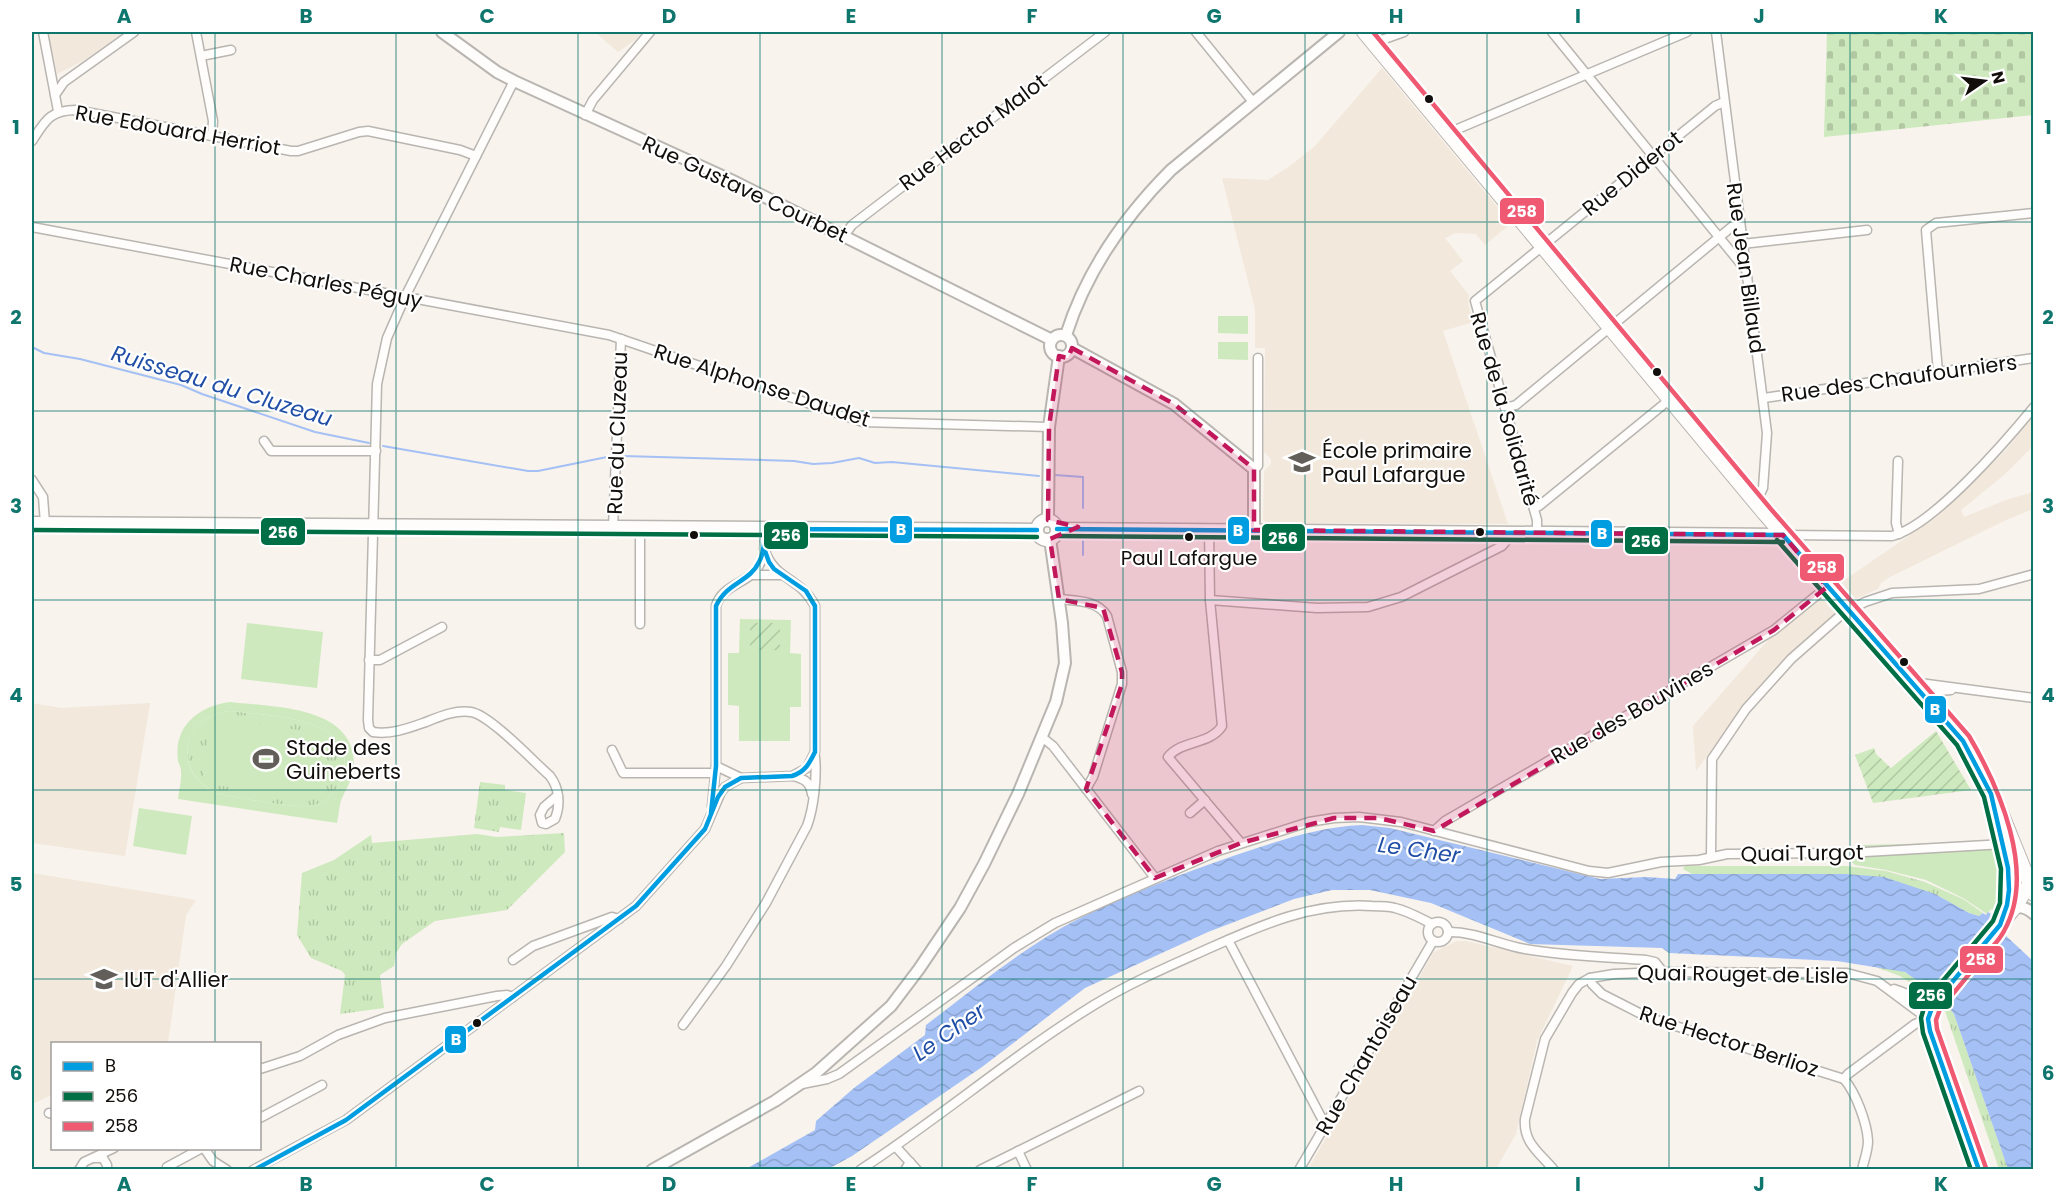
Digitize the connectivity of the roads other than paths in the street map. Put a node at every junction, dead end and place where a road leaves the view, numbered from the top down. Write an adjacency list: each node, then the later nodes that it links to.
1 (43, 32): 18 (street)
2 (134, 32): 20 (street)
3 (196, 32): 16 (street)
4 (442, 32): 19 (street, Rue Gustave Courbet)
5 (650, 32): 25 (street)
6 (1105, 32): 35 (street, Rue Hector Malot)
7 (1197, 32): 22 (street)
8 (1339, 32): 22 (street)
9 (1364, 32): 14 (main road)
10 (1404, 32): 14 (street)
11 (1552, 32): 17 (street)
12 (1687, 32): 17 (street)
13 (1716, 32): 23 (street, Rue Jean Billaud)
14 (1373, 43): 26 (main road)
15 (231, 50): 16 (street)
16 (201, 56): 27 (street)
17 (1586, 75): 26 (street); 30 (street)
18 (52, 80): 20 (street); 21 (street)
19 (514, 81): 25 (street, Rue Gustave Courbet); 29 (street)
20 (64, 82): 21 (street)
21 (55, 95): 24 (street)
22 (1253, 102): 42 (street)
23 (1724, 102): 30 (street, Rue Diderot); 32 (street, Rue Jean Billaud)
24 (58, 111): 27 (street, Rue Edouard Herriot); 28 (street, Rue Edouard Herriot)
25 (585, 115): 35 (street, Rue Gustave Courbet)
26 (1448, 133): 38 (main road)
27 (212, 136): 29 (street, Rue Edouard Herriot)
28 (32, 141)
29 (476, 156): 40 (street)
30 (1652, 156): 36 (street); 38 (street, Rue Diderot)
31 (2034, 213): 49 (street)
32 (1740, 220): 36 (street); 37 (street, Rue Jean Billaud)
33 (32, 227): 40 (street, Rue Charles Péguy)
34 (1867, 230): 37 (street)
35 (844, 236): 44 (street, Rue Gustave Courbet)
36 (1717, 237): 39 (street); 41 (street)
37 (1742, 244): 39 (street, Rue Jean Billaud)
38 (1542, 246): 41 (main road); 53 (street, Rue de la Solidarité)
39 (1746, 270): 50 (street, Rue Jean Billaud)
40 (405, 297): 43 (street, Rue Charles Péguy); 56 (street)
41 (1609, 328): 51 (main road); 53 (street)
42 (1066, 335): 44 (street); 45 (street)
43 (621, 339): 54 (street, Rue Alphonse Daudet); 65 (street, Rue du Cluzeau)
44 (1052, 340): 46 (street)
45 (1072, 348): 46 (street); 58 (street)
46 (1059, 356): 54 (street)
47 (1258, 358): 58 (street)
48 (2034, 358): 49 (street, Rue des Chaufourniers)
49 (1938, 372): 50 (street, Rue des Chaufourniers)
50 (1764, 398): 60 (street, Rue Jean Billaud)
51 (1669, 400): 60 (main road); 61 (street)
52 (2034, 407): 74 (street)
53 (1505, 408): 61 (street, Rue de la Solidarité)
54 (1049, 427): 68 (street)
55 (264, 441): 56 (street)
56 (376, 451): 64 (street)
57 (1898, 461): 74 (street)
58 (1254, 469): 70 (street)
59 (32, 480): 63 (street)
60 (1755, 504): 73 (main road)
61 (1534, 508): 72 (street, Rue de la Solidarité)
62 (32, 523): 63 (main road)
63 (45, 523): 64 (main road)
64 (373, 526): 65 (main road); 85 (street)
65 (613, 528): 66 (main road)
66 (640, 528): 67 (main road); 83 (street)
67 (765, 529): 68 (main road); 75 (street)
68 (1051, 529): 69 (main road); 80 (street)
69 (1209, 530): 70 (main road); 81 (street)
70 (1254, 530): 71 (main road)
71 (1510, 532): 72 (main road); 81 (street)
72 (1537, 532): 73 (main road)
73 (1783, 535): 74 (street); 79 (main road)
74 (1895, 535)
75 (765, 550): 77 (street); 78 (street)
76 (2034, 574): 82 (street)
77 (752, 575): 78 (street); 93 (street)
78 (782, 575): 92 (street)
79 (1827, 587): 82 (main road); 103 (street, Rue des Bouvines)
80 (1059, 598): 90 (street); 96 (street)
81 (1210, 600): 100 (street)
82 (1847, 611): 86 (main road); 107 (street)
83 (640, 624)
84 (442, 627): 85 (street)
85 (369, 660): 99 (street)
86 (1912, 682): 87 (street); 89 (main road)
87 (1960, 689): 88 (street); 89 (street)
88 (2034, 698)
89 (1933, 706): 98 (main road)
90 (1043, 738): 96 (street); 128 (street)
91 (612, 750): 93 (street)
92 (814, 752): 94 (street); 97 (street)
93 (715, 770): 95 (street); 102 (street)
94 (792, 776): 95 (street); 97 (street)
95 (741, 778): 102 (street)
96 (1086, 789): 109 (street)
97 (812, 794): 124 (street)
98 (1990, 794): 104 (main road); 110 (main road)
99 (558, 795)
100 (1205, 800): 101 (street); 105 (street)
101 (1190, 813)
102 (711, 816): 112 (street)
103 (1434, 831): 105 (street, Quai Turgot); 107 (street, Quai Turgot)
104 (2002, 838): 106 (street, Quai Turgot); 108 (main road); 110 (street)
105 (1241, 843): 109 (street, Quai Turgot)
106 (1987, 845): 107 (street, Quai Turgot); 108 (street)
107 (1711, 857)
108 (2006, 859): 111 (main road)
109 (1155, 878): 128 (street, Quai Turgot)
110 (2031, 878): 111 (main road)
111 (2016, 913): 122 (main road)
112 (619, 919): 117 (street); 121 (street)
113 (1432, 924): 114 (street); 115 (street); 116 (street)
114 (1448, 932): 116 (street); 118 (street)
115 (1228, 940): 131 (street); 132 (street)
116 (1433, 941): 131 (street, Rue Chantoiseau)
117 (513, 960)
118 (1663, 972): 119 (street, Quai Rouget de Lisle); 120 (street, Quai Rouget de Lisle)
119 (1590, 978): 126 (street, Rue Hector Berlioz); 151 (street)
120 (1888, 987): 122 (street); 123 (street, Quai Rouget de Lisle)
121 (513, 997): 125 (street); 144 (street)
122 (1934, 1000): 123 (main road)
123 (1928, 1019): 126 (street); 153 (main road)
124 (683, 1025)
125 (261, 1069)
126 (1845, 1079): 152 (street)
127 (322, 1085): 130 (street)
128 (799, 1085): 145 (street)
129 (1139, 1091): 137 (street)
130 (261, 1117)
131 (1326, 1121): 150 (street, Rue Chantoiseau)
132 (896, 1147): 139 (street); 146 (street)
133 (111, 1150): 138 (street)
134 (113, 1150): 140 (street)
135 (201, 1150): 141 (street)
136 (204, 1150): 143 (street)
137 (1018, 1151): 148 (street); 149 (street)
138 (93, 1158): 140 (street); 142 (street)
139 (908, 1166): 147 (street)
140 (107, 1167)
141 (167, 1167)
142 (79, 1170)
143 (227, 1170)
144 (254, 1170)
145 (652, 1170)
146 (860, 1170)
147 (917, 1170)
148 (980, 1170)
149 (1027, 1170)
150 (1299, 1170)
151 (1554, 1170)
152 (1862, 1170)
153 (1979, 1170)

